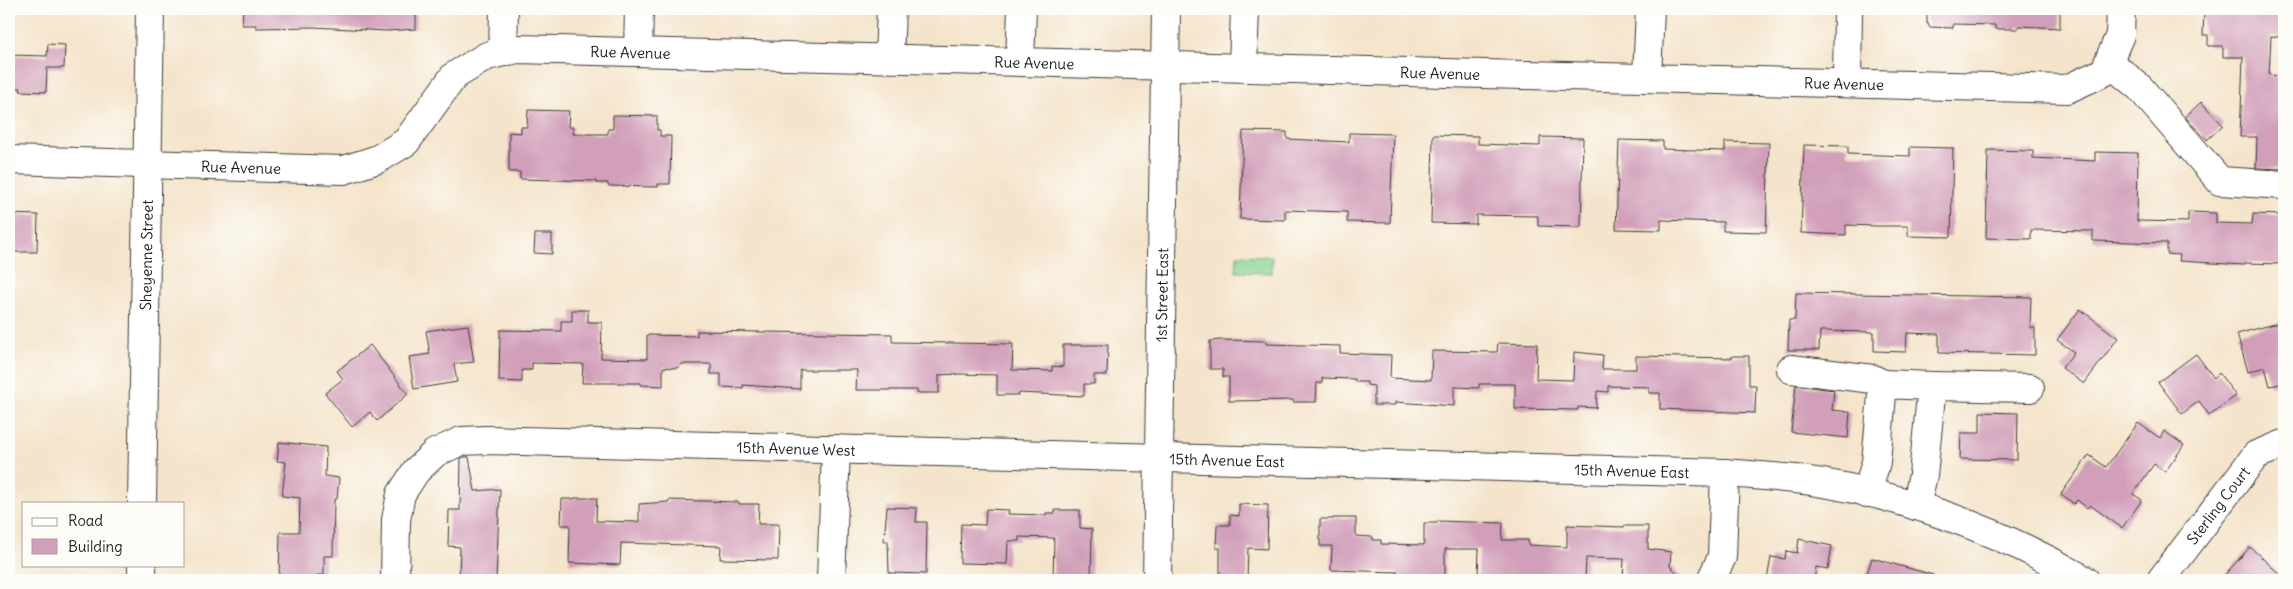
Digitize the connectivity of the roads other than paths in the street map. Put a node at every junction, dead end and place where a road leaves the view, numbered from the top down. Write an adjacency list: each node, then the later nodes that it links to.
1 (150, 9): 21 (street, Sheyenne Street)
2 (504, 9): 11 (street)
3 (639, 9): 12 (street)
4 (891, 9): 13 (street)
5 (1022, 9): 14 (street)
6 (1166, 9): 15 (street, 1st Street East)
7 (1245, 9): 16 (street)
8 (1650, 9): 18 (street)
9 (1848, 9): 19 (street)
10 (2121, 9): 17 (street)
11 (503, 52): 12 (street, Rue Avenue); 21 (street, Rue Avenue)
12 (638, 52): 13 (street, Rue Avenue)
13 (889, 58): 14 (street, Rue Avenue)
14 (1020, 61): 15 (street, Rue Avenue)
15 (1165, 65): 16 (street, Rue Avenue); 29 (street, 1st Street East)
16 (1243, 67): 18 (street, Rue Avenue)
17 (2107, 67): 19 (street, Rue Avenue); 22 (street)
18 (1647, 78): 19 (street, Rue Avenue)
19 (1847, 83)
20 (9, 160): 21 (street, Rue Avenue)
21 (148, 164): 32 (street, Sheyenne Street)
22 (2284, 185)
23 (1791, 370): 24 (street)
24 (1882, 384): 25 (street); 31 (street)
25 (1932, 386): 26 (street); 33 (street)
26 (2030, 388)
27 (2284, 444): 41 (street, Sterling Court)
28 (836, 449): 29 (street, 15th Avenue West); 36 (street, 15th Avenue West); 37 (street)
29 (1160, 458): 30 (street, 15th Avenue East); 38 (street, 1st Street East)
30 (1725, 473): 31 (street, 15th Avenue East); 39 (street)
31 (1867, 493): 33 (street, 15th Avenue East)
32 (142, 502)
33 (1916, 506): 40 (street, 15th Avenue East)
34 (142, 566): 35 (street)
35 (142, 580)
36 (395, 580)
37 (831, 580)
38 (1157, 580)
39 (1711, 580)
40 (2085, 580)
41 (2161, 580)

